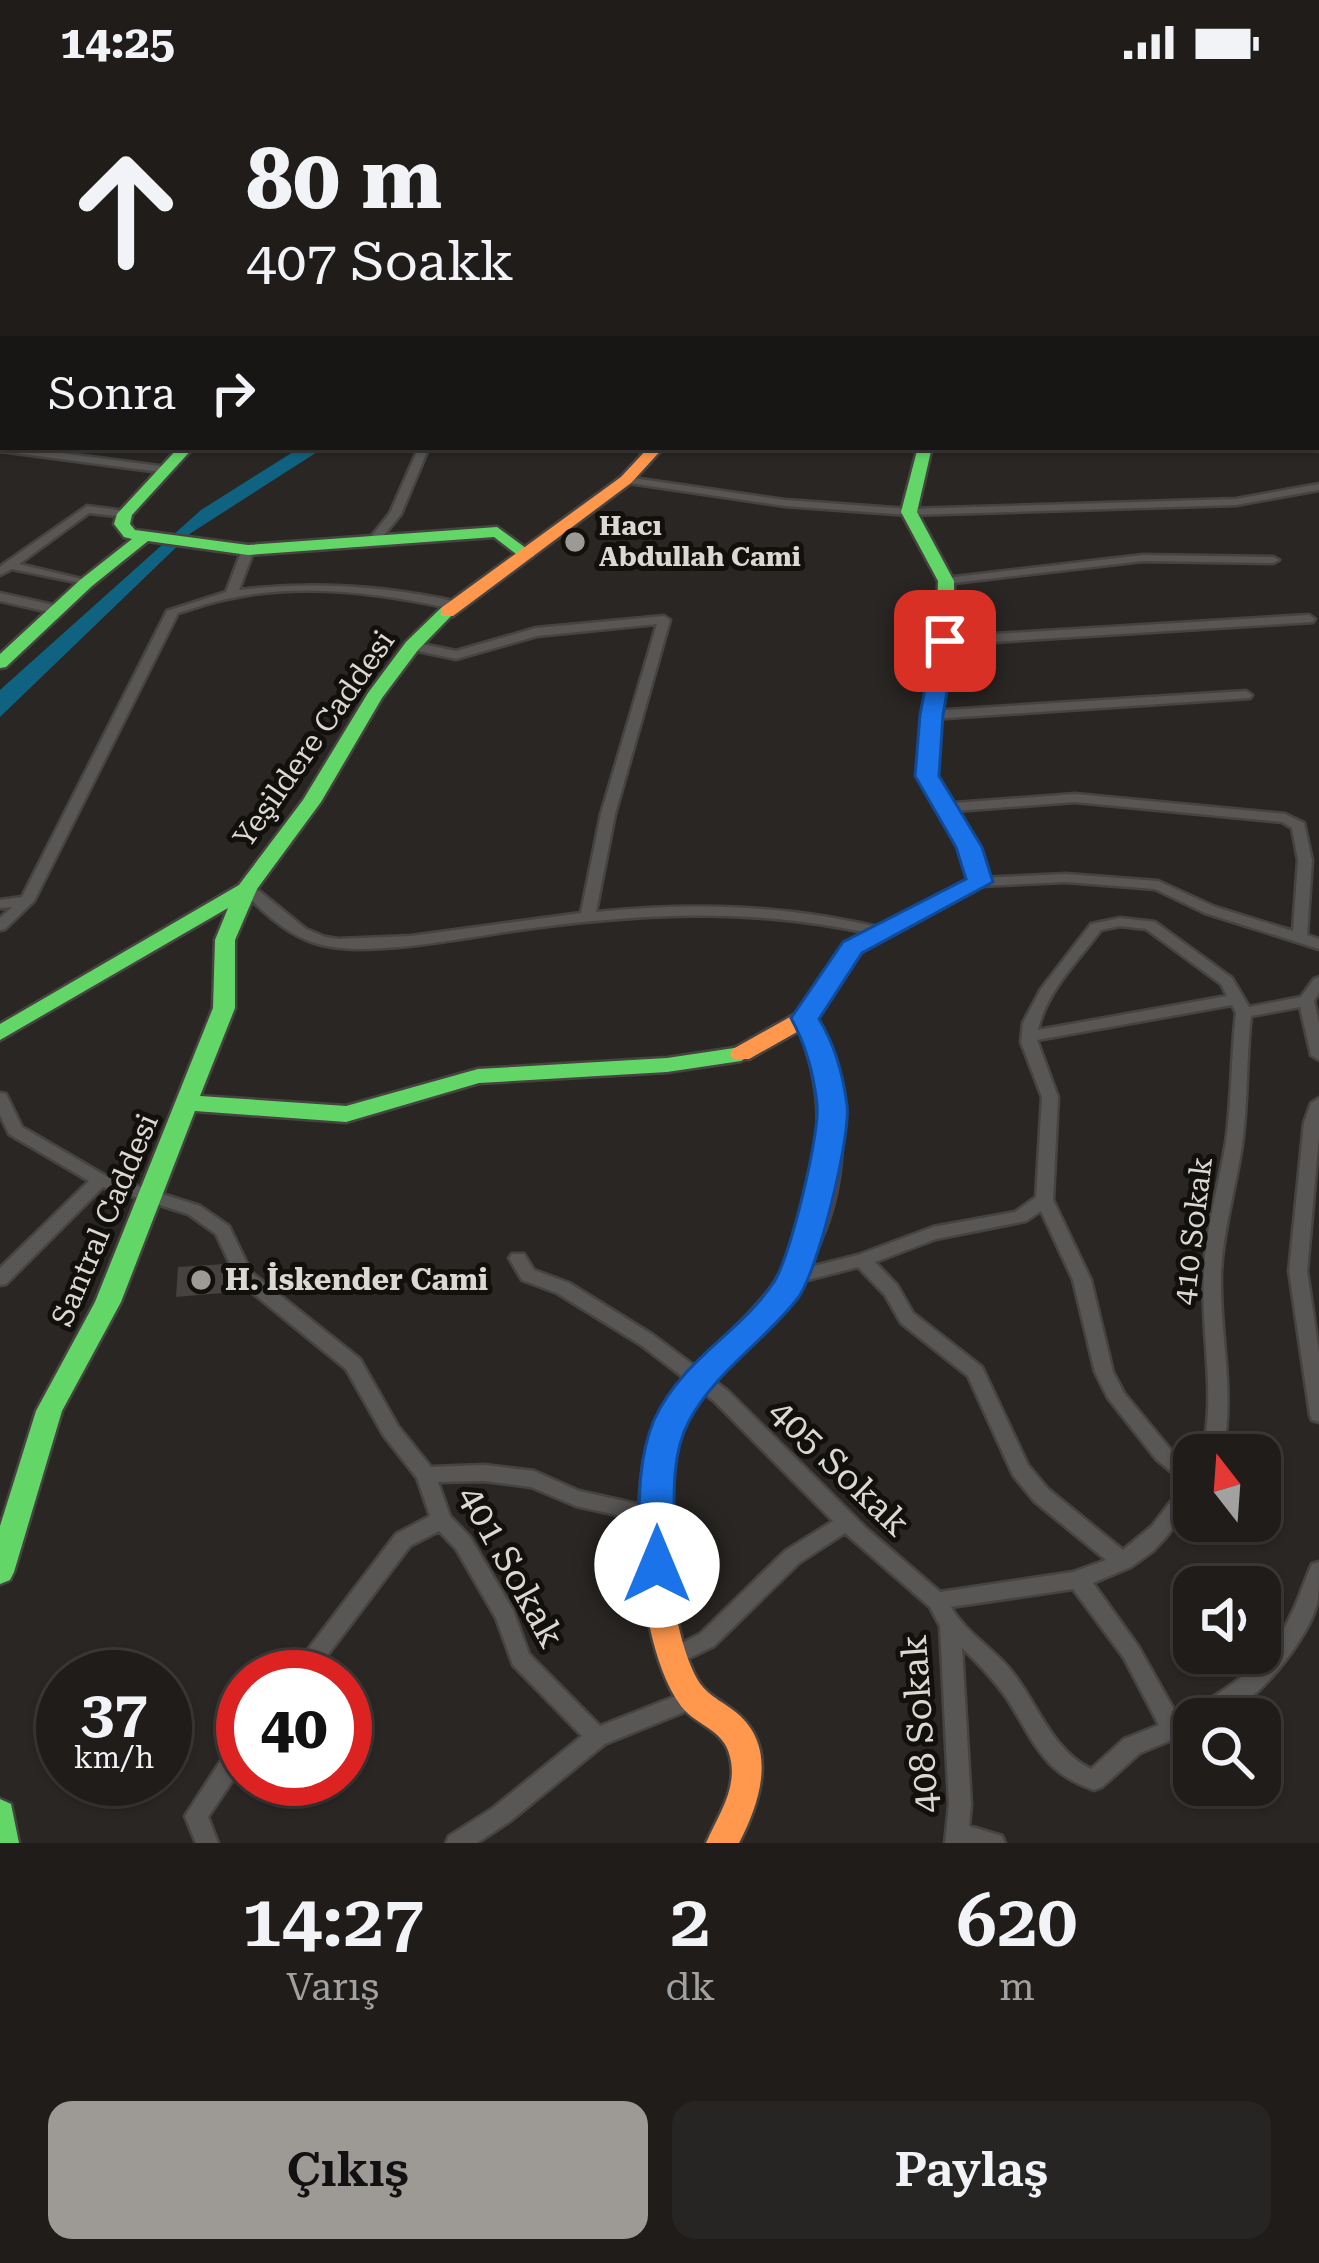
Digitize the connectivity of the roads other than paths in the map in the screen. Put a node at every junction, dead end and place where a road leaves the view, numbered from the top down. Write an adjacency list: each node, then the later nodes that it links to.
1 (787, 84): 2 (street)
2 (804, 84)
3 (15, 450): 8 (street)
4 (184, 450): 8 (street)
5 (423, 450): 14 (street)
6 (648, 450): 9 (street, Yeşildere Caddesi)
7 (924, 450): 11 (street)
8 (167, 470): 12 (street)
9 (626, 480): 11 (street); 16 (street, Yeşildere Caddesi)
10 (1319, 487): 11 (street)
11 (909, 512): 19 (street)
12 (125, 514): 13 (street); 18 (street)
13 (149, 540): 15 (street); 20 (street)
14 (372, 543): 15 (street); 16 (street)
15 (248, 550): 21 (street)
16 (526, 554): 24 (street, Yeşildere Caddesi)
17 (1273, 560): 19 (street)
18 (5, 569): 20 (street)
19 (946, 580): 28 (street)
20 (86, 583): 25 (street)
21 (231, 594): 24 (street); 36 (street)
22 (0, 597): 23 (street)
23 (18, 601): 25 (street); 26 (street)
24 (454, 604): 29 (street, Yeşildere Caddesi)
25 (58, 610): 30 (street)
26 (0, 615)
27 (1309, 619): 28 (street)
28 (945, 641): 32 (street)
29 (412, 646): 35 (street, Yeşildere Caddesi); 38 (street)
30 (0, 663)
31 (1246, 695): 32 (street)
32 (931, 715): 33 (street)
33 (942, 808): 34 (street); 41 (street)
34 (980, 882): 40 (street); 41 (street)
35 (247, 888): 38 (street); 47 (street); 51 (street, Santral Caddesi)
36 (27, 901): 37 (street); 39 (street)
37 (0, 904)
38 (588, 916): 40 (street)
39 (0, 926)
40 (881, 932): 46 (street)
41 (1300, 935): 42 (street)
42 (1319, 944)
43 (1319, 982): 44 (street)
44 (1306, 1001): 45 (street); 49 (street)
45 (1240, 1006): 48 (street); 48 (street); 62 (street, 410 Sokak)
46 (805, 1018): 51 (street); 58 (street)
47 (0, 1033)
48 (1030, 1036): 55 (street)
49 (1319, 1054)
50 (0, 1099): 53 (street, 401 Sokak)
51 (187, 1103): 54 (street, Santral Caddesi)
52 (1319, 1103): 61 (street)
53 (100, 1180): 54 (street, 401 Sokak); 59 (street)
54 (149, 1198): 64 (street, 401 Sokak); 71 (street, Santral Caddesi)
55 (1044, 1200): 57 (street); 63 (street)
56 (518, 1258): 60 (street, 405 Sokak)
57 (862, 1260): 58 (street); 69 (street)
58 (791, 1278): 60 (street)
59 (0, 1280)
60 (698, 1380): 66 (street); 68 (street, 405 Sokak)
61 (1319, 1415)
62 (1217, 1434)
63 (1173, 1463)
64 (426, 1475): 66 (street); 67 (street, 401 Sokak)
65 (1173, 1509): 69 (street)
66 (657, 1516): 76 (street)
67 (441, 1520): 75 (street); 81 (street, 401 Sokak)
68 (847, 1522): 73 (street, 405 Sokak); 76 (street)
69 (1121, 1560): 72 (street)
70 (1319, 1570): 77 (street)
71 (0, 1572)
72 (1078, 1579): 73 (street); 79 (street)
73 (938, 1601): 74 (street, 408 Sokak)
74 (950, 1625): 80 (street); 84 (street, 408 Sokak)
75 (319, 1650)
76 (677, 1655): 78 (street)
77 (1232, 1698)
78 (691, 1699): 81 (street); 88 (street)
79 (1173, 1705)
80 (1173, 1728)
81 (597, 1737): 87 (street)
82 (216, 1786): 86 (street)
83 (0, 1814): 85 (street)
84 (958, 1838): 89 (street)
85 (3, 1843)
86 (207, 1843)
87 (457, 1843)
88 (722, 1843)
89 (994, 1843)

